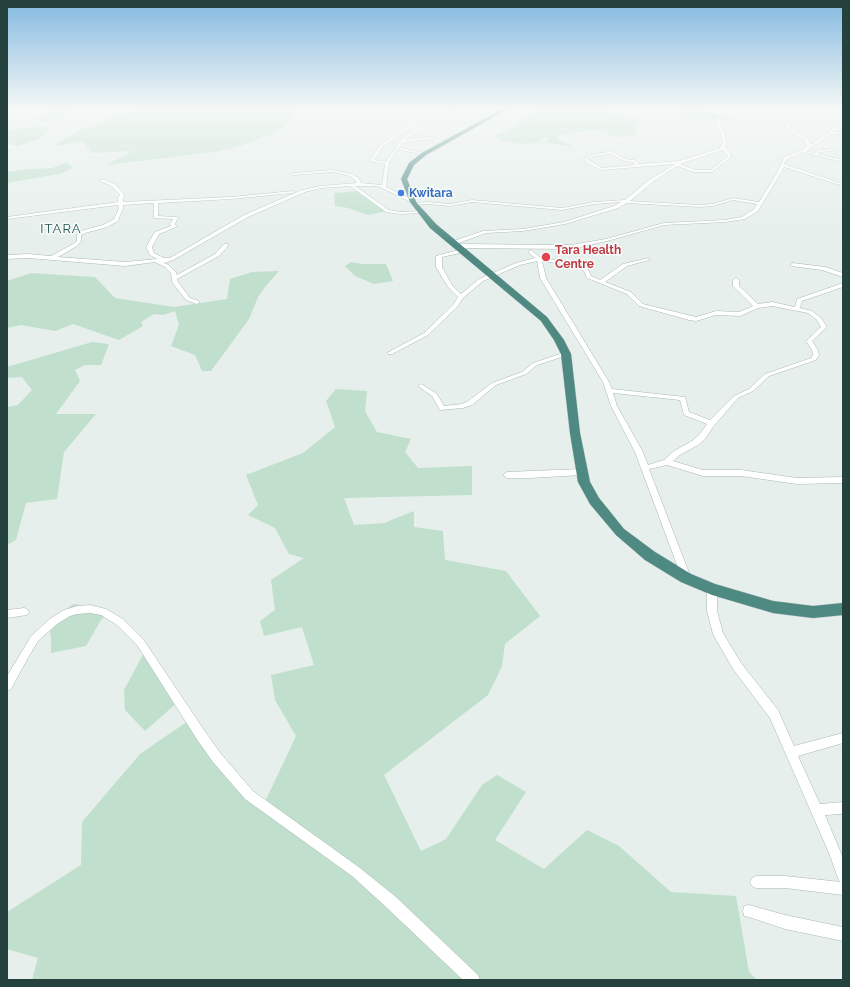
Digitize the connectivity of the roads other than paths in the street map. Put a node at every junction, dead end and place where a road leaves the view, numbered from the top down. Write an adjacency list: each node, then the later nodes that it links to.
1 (376, 154): 11 (street)
2 (392, 154): 11 (street)
3 (424, 154): 28 (highway)
4 (603, 154): 13 (street)
5 (615, 154): 13 (street)
6 (709, 154): 12 (street)
7 (729, 154): 12 (street)
8 (795, 154): 15 (street)
9 (816, 154): 10 (street)
10 (843, 161)
11 (387, 163): 22 (street)
12 (679, 163): 14 (street); 24 (street)
13 (638, 165): 14 (street)
14 (655, 165): 16 (street)
15 (782, 165): 21 (street); 27 (street)
16 (658, 170)
17 (294, 174): 19 (street)
18 (102, 180): 25 (street)
19 (360, 184): 20 (street); 22 (street)
20 (351, 185): 23 (street); 28 (street)
21 (843, 185)
22 (384, 187): 28 (street)
23 (304, 191): 26 (street); 38 (street)
24 (627, 201): 27 (street); 28 (street); 31 (street)
25 (120, 203): 26 (street); 29 (street); 35 (street)
26 (156, 203): 38 (street)
27 (759, 203): 32 (street)
28 (416, 206): 31 (highway)
29 (7, 218)
30 (226, 245): 44 (street)
31 (458, 247): 32 (street); 42 (highway); 48 (street)
32 (540, 247): 33 (street)
33 (531, 252): 36 (street); 40 (street)
34 (7, 256): 35 (street)
35 (52, 258): 39 (street)
36 (539, 259): 40 (street); 46 (street); 55 (street)
37 (647, 259): 46 (street)
38 (165, 261): 39 (street)
39 (157, 262): 44 (street)
40 (518, 264): 42 (street)
41 (793, 265): 43 (street)
42 (492, 275): 48 (street); 53 (highway)
43 (843, 275)
44 (175, 278): 49 (street)
45 (736, 280): 50 (street)
46 (601, 282): 50 (street)
47 (843, 285): 51 (street)
48 (461, 297): 52 (street)
49 (197, 302)
50 (757, 306): 51 (street)
51 (797, 310): 56 (street)
52 (390, 353)
53 (566, 354): 54 (street); 59 (highway)
54 (421, 386)
55 (608, 391): 56 (street); 58 (street)
56 (712, 423): 57 (street)
57 (667, 462): 58 (street); 61 (street)
58 (645, 468): 62 (street)
59 (582, 472): 60 (street); 62 (highway)
60 (507, 475)
61 (843, 480)
62 (686, 578): 63 (highway)
63 (712, 589): 64 (highway); 69 (street)
64 (843, 609)
65 (24, 612): 66 (street)
66 (7, 614)
67 (7, 686): 78 (street)
68 (843, 738): 69 (street)
69 (791, 752): 71 (street)
70 (843, 808): 71 (street)
71 (817, 810): 72 (street)
72 (839, 852): 73 (street)
73 (843, 877)
74 (756, 882): 75 (street)
75 (843, 888)
76 (749, 911): 77 (street)
77 (843, 934)
78 (473, 980)

